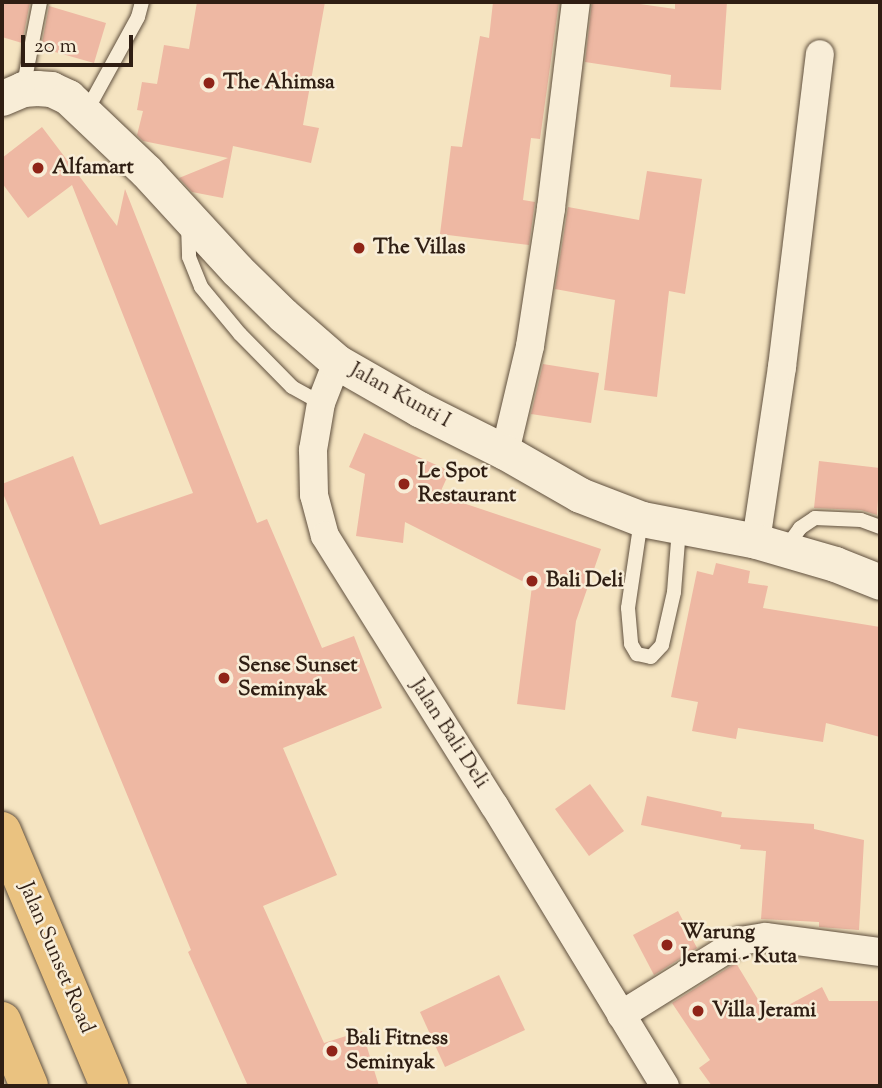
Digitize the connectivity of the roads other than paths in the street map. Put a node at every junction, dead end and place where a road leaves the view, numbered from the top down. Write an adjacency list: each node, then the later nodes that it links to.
1 (40, 2): 5 (lane)
2 (142, 2): 6 (lane)
3 (576, 2): 10 (street)
4 (820, 54): 14 (street)
5 (12, 93): 6 (street, Jalan Kunti I)
6 (86, 112): 7 (street, Jalan Kunti I)
7 (187, 218): 8 (street, Jalan Kunti I); 9 (lane)
8 (337, 362): 9 (street, Jalan Bali Deli); 10 (street, Jalan Kunti I)
9 (321, 403): 18 (street, Jalan Bali Deli)
10 (505, 452): 11 (street, Jalan Kunti I)
11 (642, 519): 13 (street, Jalan Kunti I); 13 (lane)
12 (880, 527): 14 (lane)
13 (680, 528): 14 (street, Jalan Kunti I)
14 (770, 546): 15 (street, Jalan Kunti I)
15 (880, 582)
16 (2, 831): 21 (highway, Jalan Sunset Road)
17 (880, 952): 18 (street)
18 (621, 1015): 22 (street, Jalan Bali Deli)
19 (2, 1021): 20 (highway)
20 (29, 1086)
21 (109, 1086)
22 (665, 1086)

